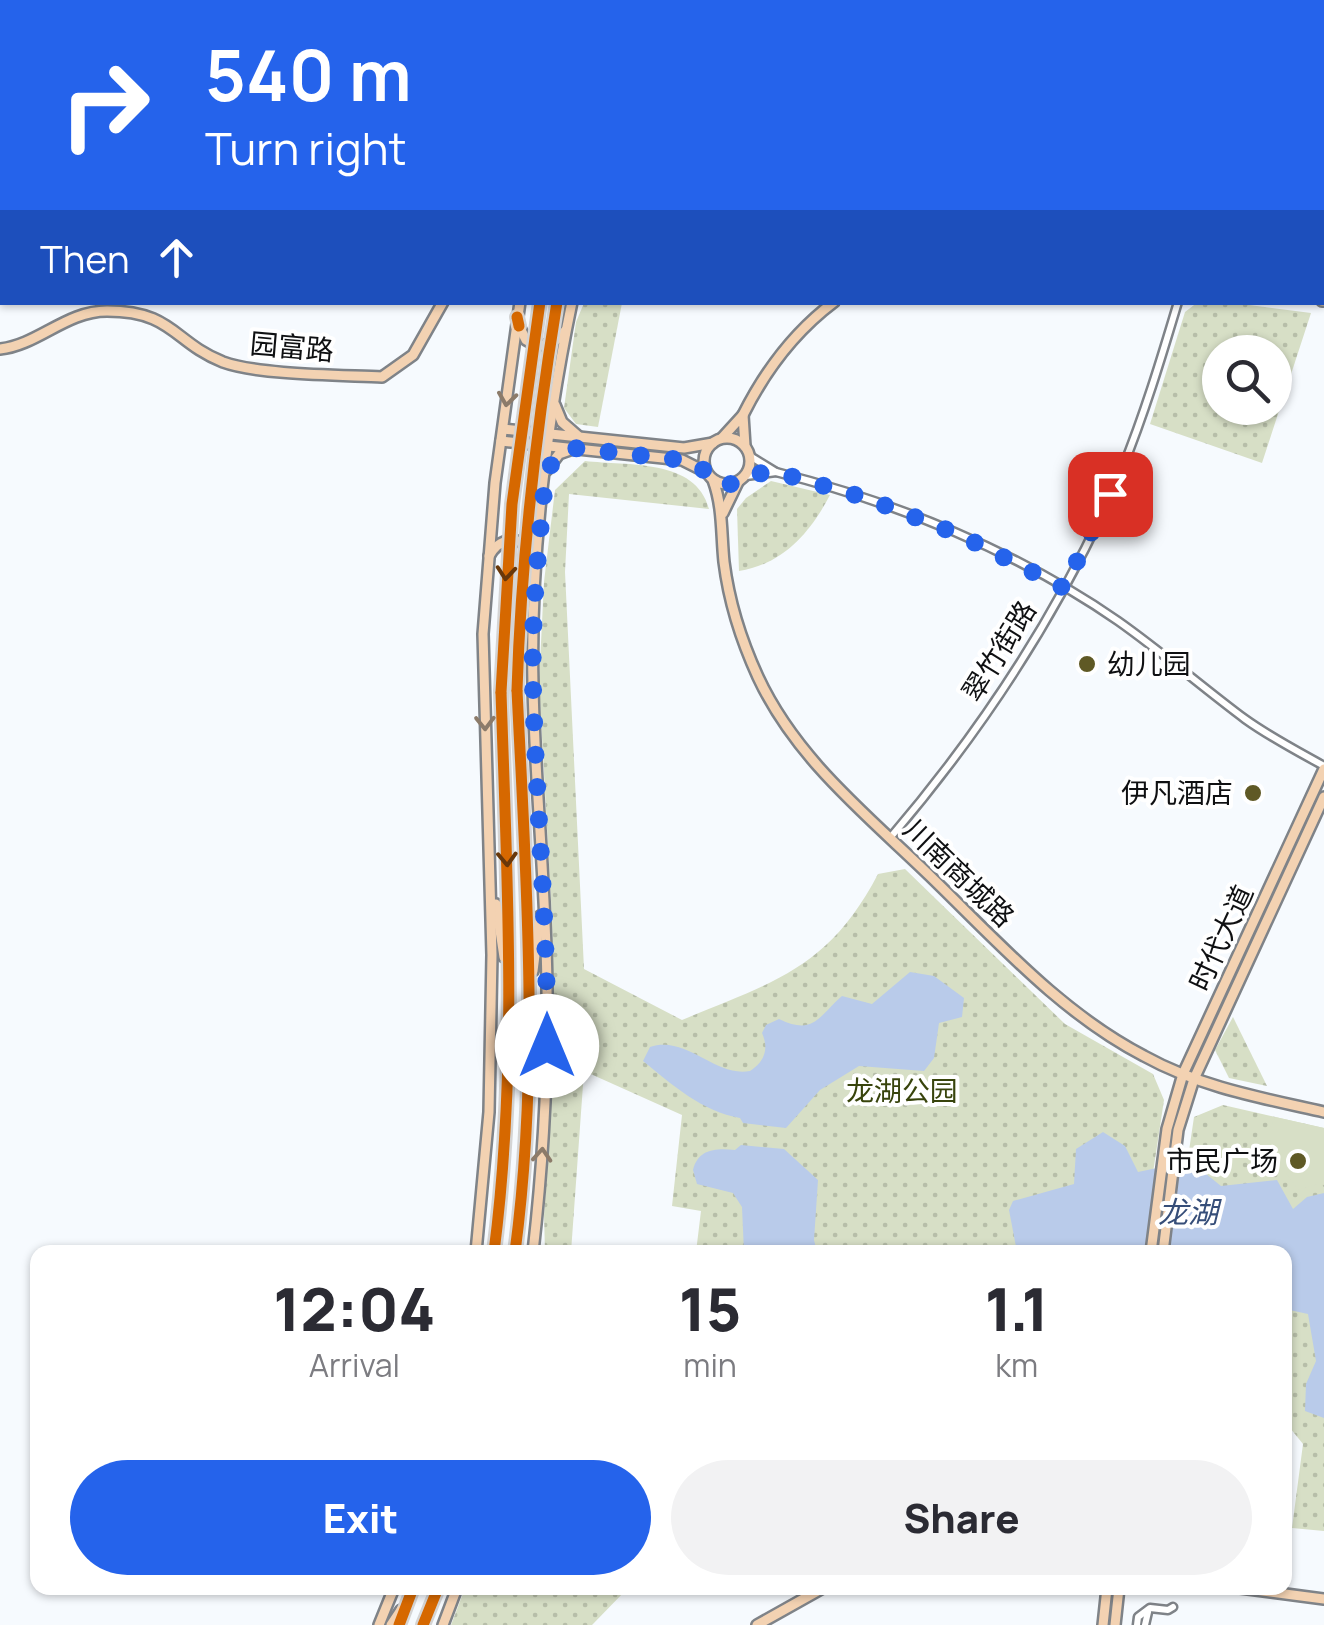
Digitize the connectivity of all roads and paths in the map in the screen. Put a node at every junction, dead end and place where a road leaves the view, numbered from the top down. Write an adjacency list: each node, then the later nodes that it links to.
1 (441, 305): 10 (street, 园富路)
2 (520, 305): 8 (street)
3 (540, 305): 33 (highway, one-way to 33, bridge)
4 (557, 305): 34 (highway, bridge)
5 (571, 305): 9 (street)
6 (831, 305): 12 (street)
7 (1177, 305): 27 (street, 翠竹街路)
8 (518, 322): 9 (street); 13 (street, one-way to 13)
9 (566, 328): 11 (street)
10 (0, 349)
11 (553, 400): 14 (street); 15 (street)
12 (743, 415): 17 (street); 19 (street)
13 (503, 429): 15 (street); 16 (street)
14 (580, 438): 15 (street); 17 (street)
15 (549, 440): 16 (street); 18 (street); 20 (street)
16 (501, 441): 25 (street)
17 (717, 441): 19 (street); 22 (street)
18 (574, 448): 20 (street); 22 (street)
19 (748, 451): 21 (street); 23 (street)
20 (546, 472): 26 (street)
21 (776, 472): 23 (street); 27 (street)
22 (710, 476): 23 (street); 24 (street, 川南商城路)
23 (742, 479): 24 (street)
24 (722, 516): 30 (street, 川南商城路)
25 (488, 563): 26 (street); 31 (street, one-way to 31)
26 (536, 568): 32 (street)
27 (1064, 588): 28 (street); 30 (street, 翠竹街路)
28 (1324, 767): 35 (street, 时代大道)
29 (1324, 798): 36 (street, 时代大道)
30 (890, 838): 35 (street, 川南商城路)
31 (490, 866): 33 (street); 39 (street)
32 (543, 889): 34 (street); 42 (street, one-way to 32)
33 (509, 988): 40 (highway)
34 (531, 988): 41 (highway)
35 (1183, 1074): 36 (street, 川南商城路); 38 (street, 时代大道)
36 (1194, 1079): 37 (street, 川南商城路); 38 (street, 时代大道)
37 (1324, 1112)
38 (1173, 1129): 43 (street); 44 (street)
39 (477, 1245)
40 (495, 1245)
41 (517, 1245)
42 (534, 1245)
43 (1152, 1245)
44 (1164, 1245)
45 (391, 1595): 55 (street)
46 (410, 1595): 56 (street)
47 (410, 1595): 57 (highway)
48 (435, 1595): 58 (highway)
49 (454, 1595): 59 (street)
50 (810, 1595): 60 (street)
51 (1107, 1595): 61 (street)
52 (1119, 1595): 62 (street)
53 (1292, 1595): 54 (street)
54 (1324, 1599)
55 (379, 1625)
56 (391, 1625)
57 (399, 1625)
58 (426, 1625)
59 (443, 1625)
60 (756, 1625)
61 (1102, 1625)
62 (1115, 1625)
63 (1137, 1625): 64 (street)
64 (1145, 1625)

